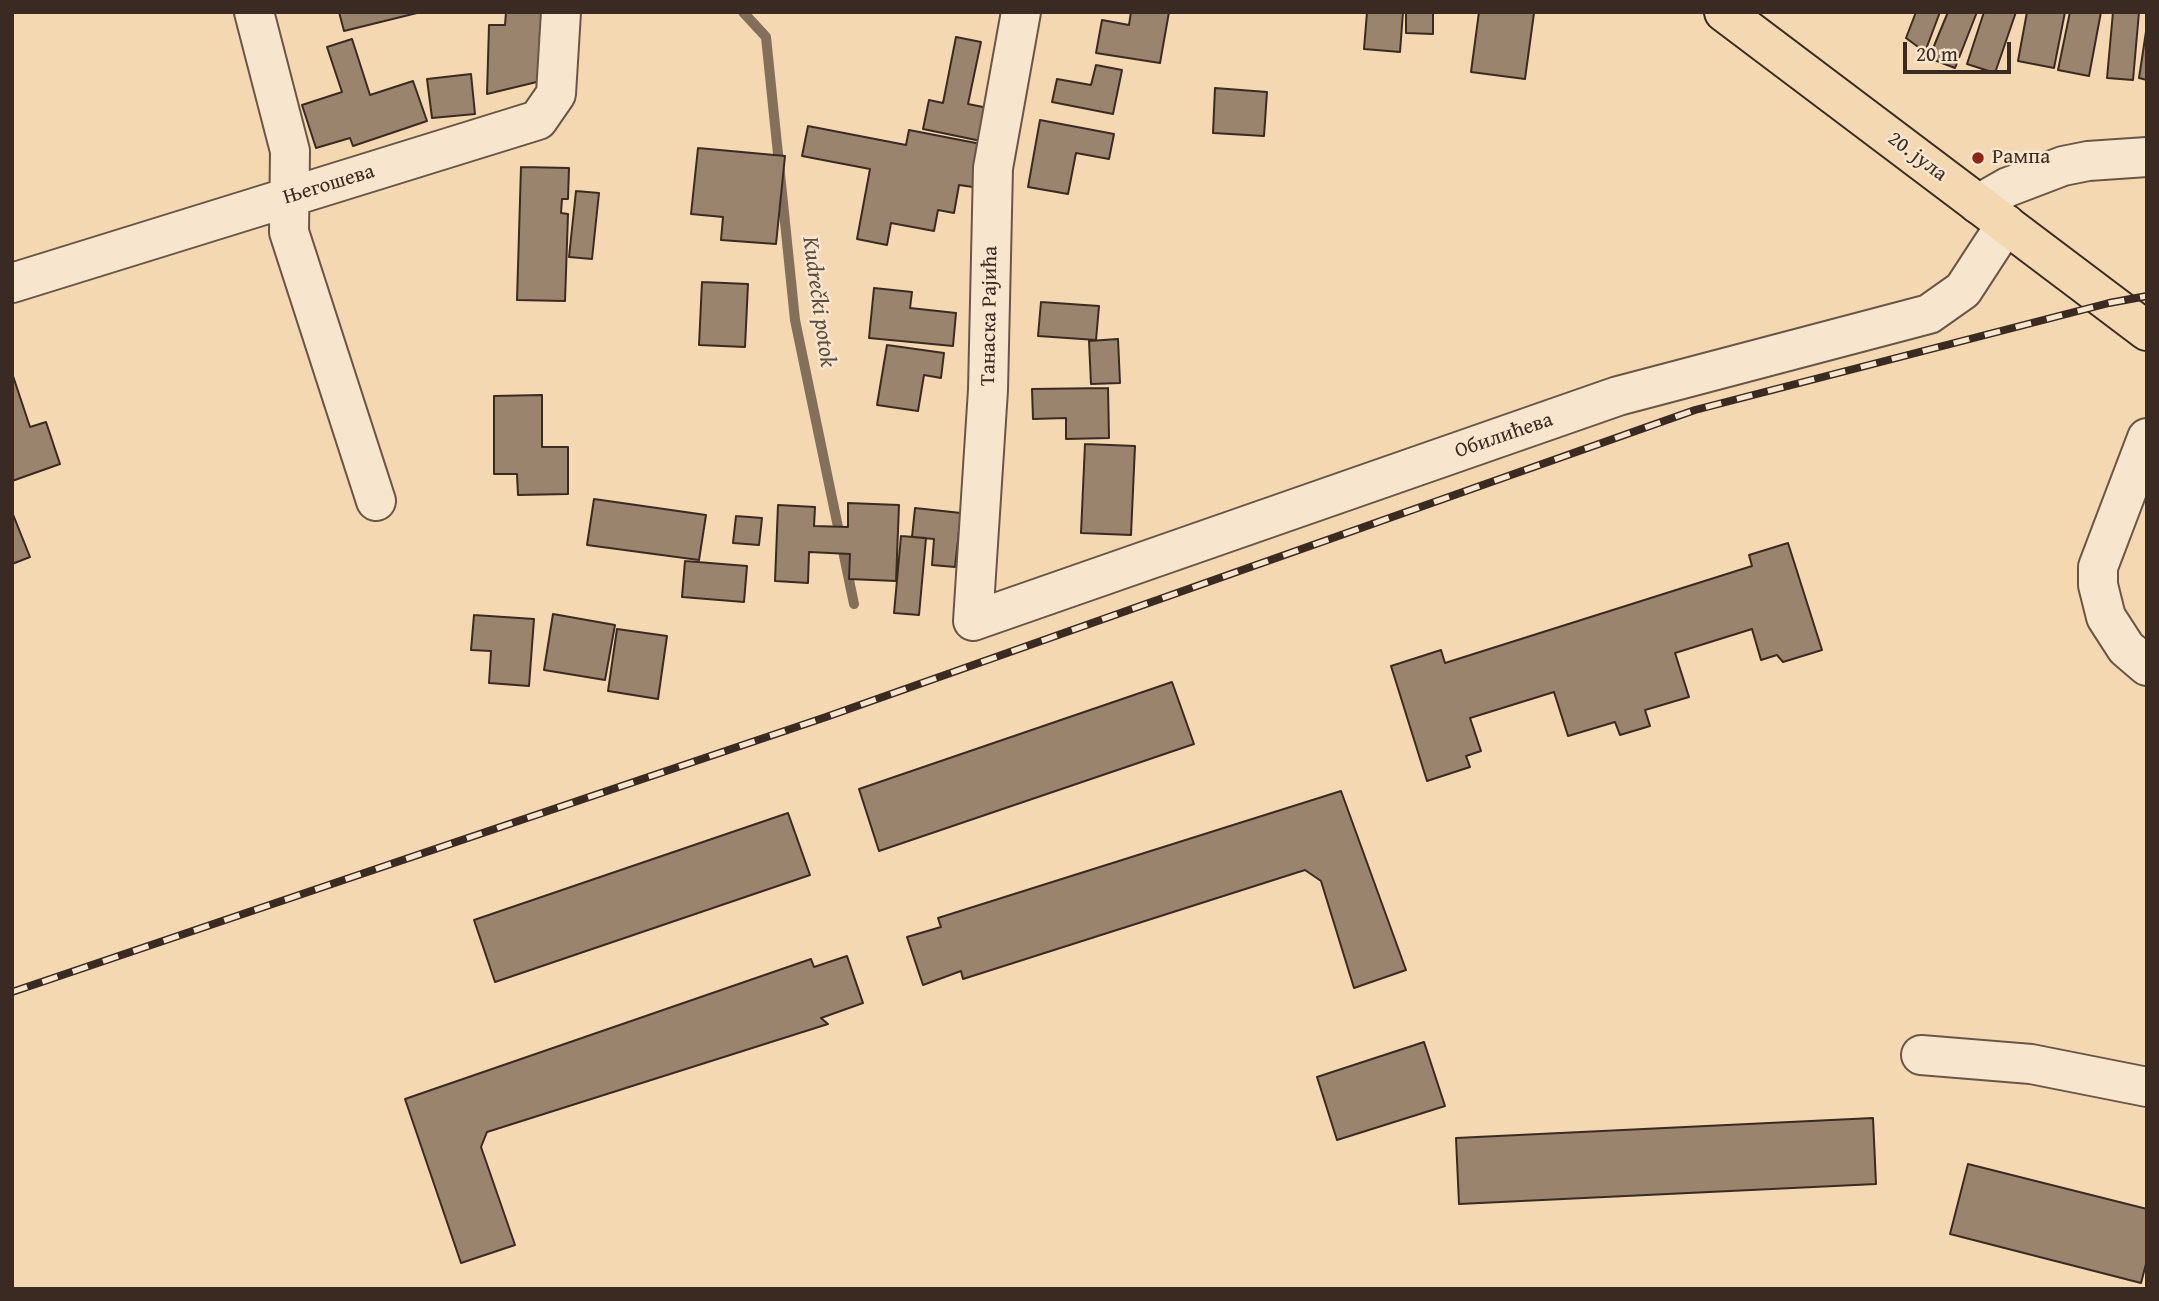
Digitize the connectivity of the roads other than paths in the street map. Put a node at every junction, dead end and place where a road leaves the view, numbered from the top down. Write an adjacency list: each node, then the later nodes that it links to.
1 (254, 12): 6 (street)
2 (561, 12): 6 (street, Његошева)
3 (1021, 12): 12 (street, Танаска Рајића)
4 (1724, 12): 7 (main road, 20. јула)
5 (2147, 157): 7 (street)
6 (289, 198): 8 (street, Његошева); 11 (street)
7 (1992, 214): 9 (main road, 20. јула); 12 (street, Обилићева)
8 (12, 283)
9 (2147, 331)
10 (2147, 438): 13 (street)
11 (376, 501)
12 (973, 621)
13 (2147, 666)
14 (1921, 1055): 15 (street)
15 (2147, 1087)

